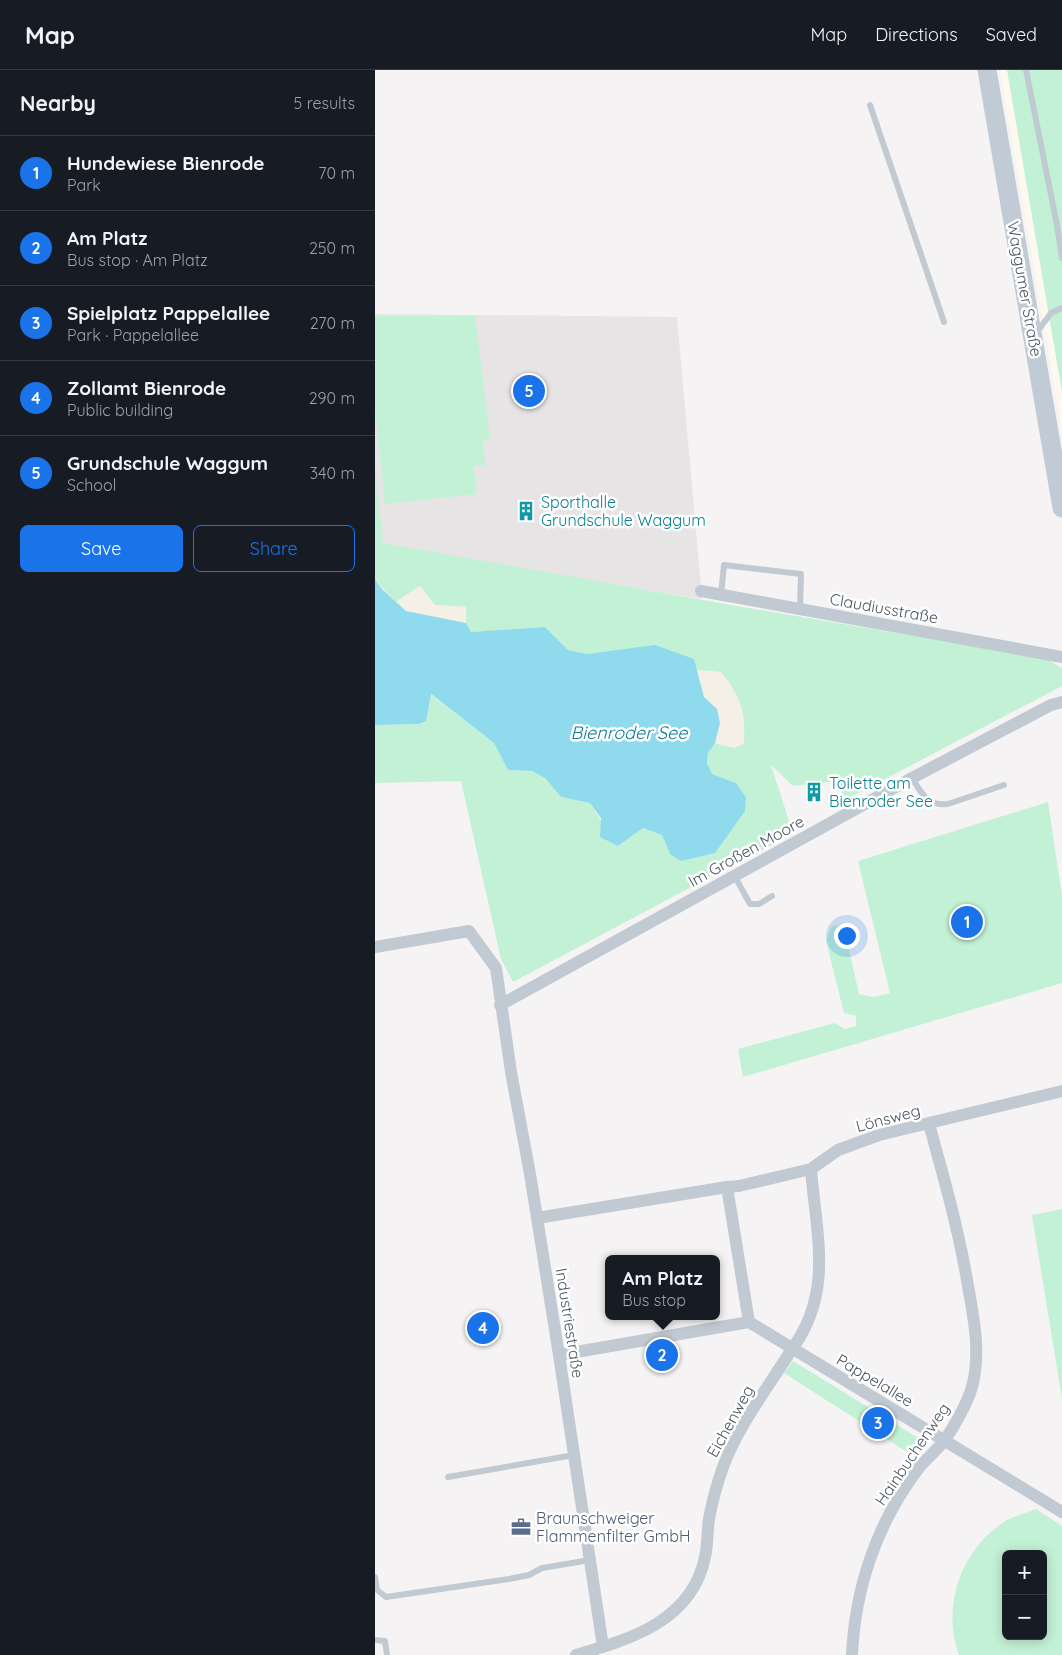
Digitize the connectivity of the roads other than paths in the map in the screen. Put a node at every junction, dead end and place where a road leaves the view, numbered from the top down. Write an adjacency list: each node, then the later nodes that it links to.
1 (987, 70): 7 (street, Waggumer Straße)
2 (1026, 70): 4 (lane)
3 (870, 106): 6 (lane)
4 (1062, 258)
5 (1062, 308): 7 (lane)
6 (944, 322)
7 (1033, 340): 8 (street, Waggumer Straße)
8 (1062, 508)
9 (701, 591): 10 (street, Claudiusstraße)
10 (721, 595): 11 (street, Claudiusstraße); 11 (lane)
11 (801, 609): 12 (street, Claudiusstraße)
12 (1062, 656)
13 (1062, 702): 14 (street, Im Großen Moore)
14 (912, 778): 15 (lane); 16 (street, Im Großen Moore)
15 (1004, 785)
16 (734, 875): 17 (lane); 19 (street, Im Großen Moore)
17 (772, 896)
18 (375, 947): 19 (street, Industriestraße)
19 (500, 1005): 24 (street, Industriestraße)
20 (1062, 1091): 21 (street, Lönsweg)
21 (929, 1124): 22 (street, Lönsweg); 28 (street, Hainbuchenweg)
22 (811, 1169): 23 (street, Lönsweg); 26 (street, Eichenweg)
23 (727, 1187): 24 (street, Lönsweg); 25 (street)
24 (537, 1218): 27 (street, Industriestraße)
25 (749, 1322): 26 (street, Pappelallee); 27 (street)
26 (792, 1349): 28 (street, Pappelallee); 35 (street, Eichenweg)
27 (559, 1355): 29 (street, Industriestraße)
28 (944, 1441): 31 (street, Pappelallee); 38 (street, Hainbuchenweg)
29 (574, 1455): 30 (lane); 32 (street, Industriestraße)
30 (447, 1477)
31 (1062, 1512)
32 (589, 1560): 33 (lane); 35 (street, Industriestraße)
33 (375, 1577)
34 (375, 1640): 36 (lane)
35 (603, 1647): 37 (street, Eichenweg)
36 (387, 1655)
37 (576, 1655)
38 (852, 1655)

